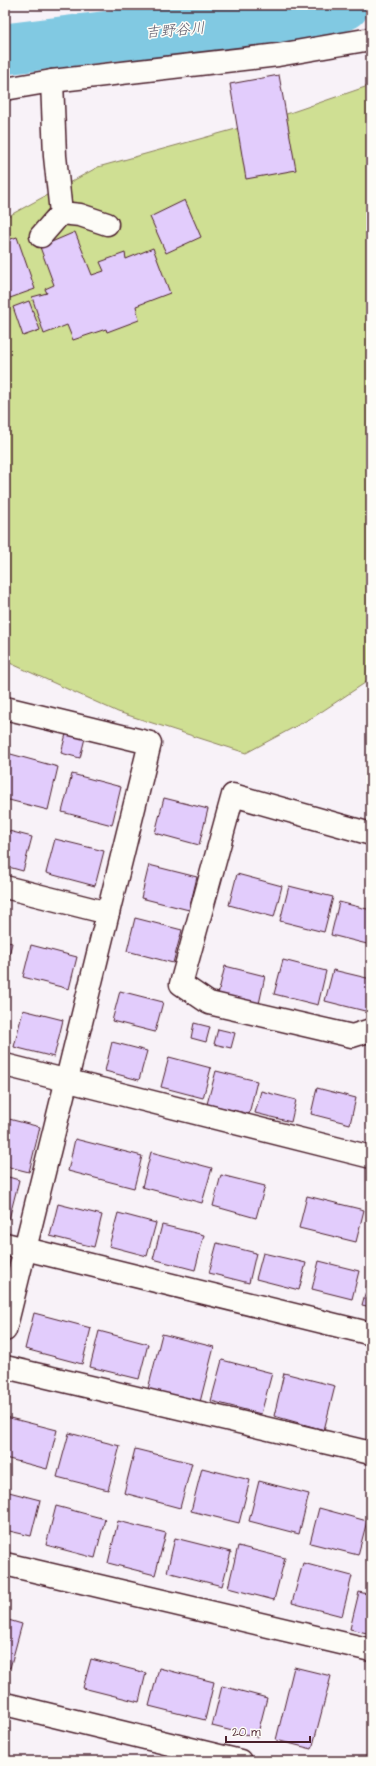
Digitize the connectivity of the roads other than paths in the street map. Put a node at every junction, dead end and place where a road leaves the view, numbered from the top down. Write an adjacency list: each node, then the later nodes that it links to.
1 (371, 39): 2 (street)
2 (52, 81): 3 (street); 4 (street)
3 (5, 89)
4 (61, 213): 5 (street); 6 (street)
5 (107, 224)
6 (41, 236)
7 (5, 708): 10 (street)
8 (371, 834): 11 (street)
9 (5, 887): 10 (street)
10 (108, 913): 13 (street)
11 (371, 1030)
12 (5, 1065): 13 (street)
13 (66, 1081): 14 (street); 15 (street)
14 (371, 1157)
15 (15, 1246): 16 (street); 17 (street)
16 (5, 1330)
17 (371, 1332)
18 (5, 1367): 19 (street)
19 (371, 1453)
20 (5, 1564): 21 (street)
21 (371, 1650)
22 (5, 1704): 23 (street)
23 (240, 1761)

